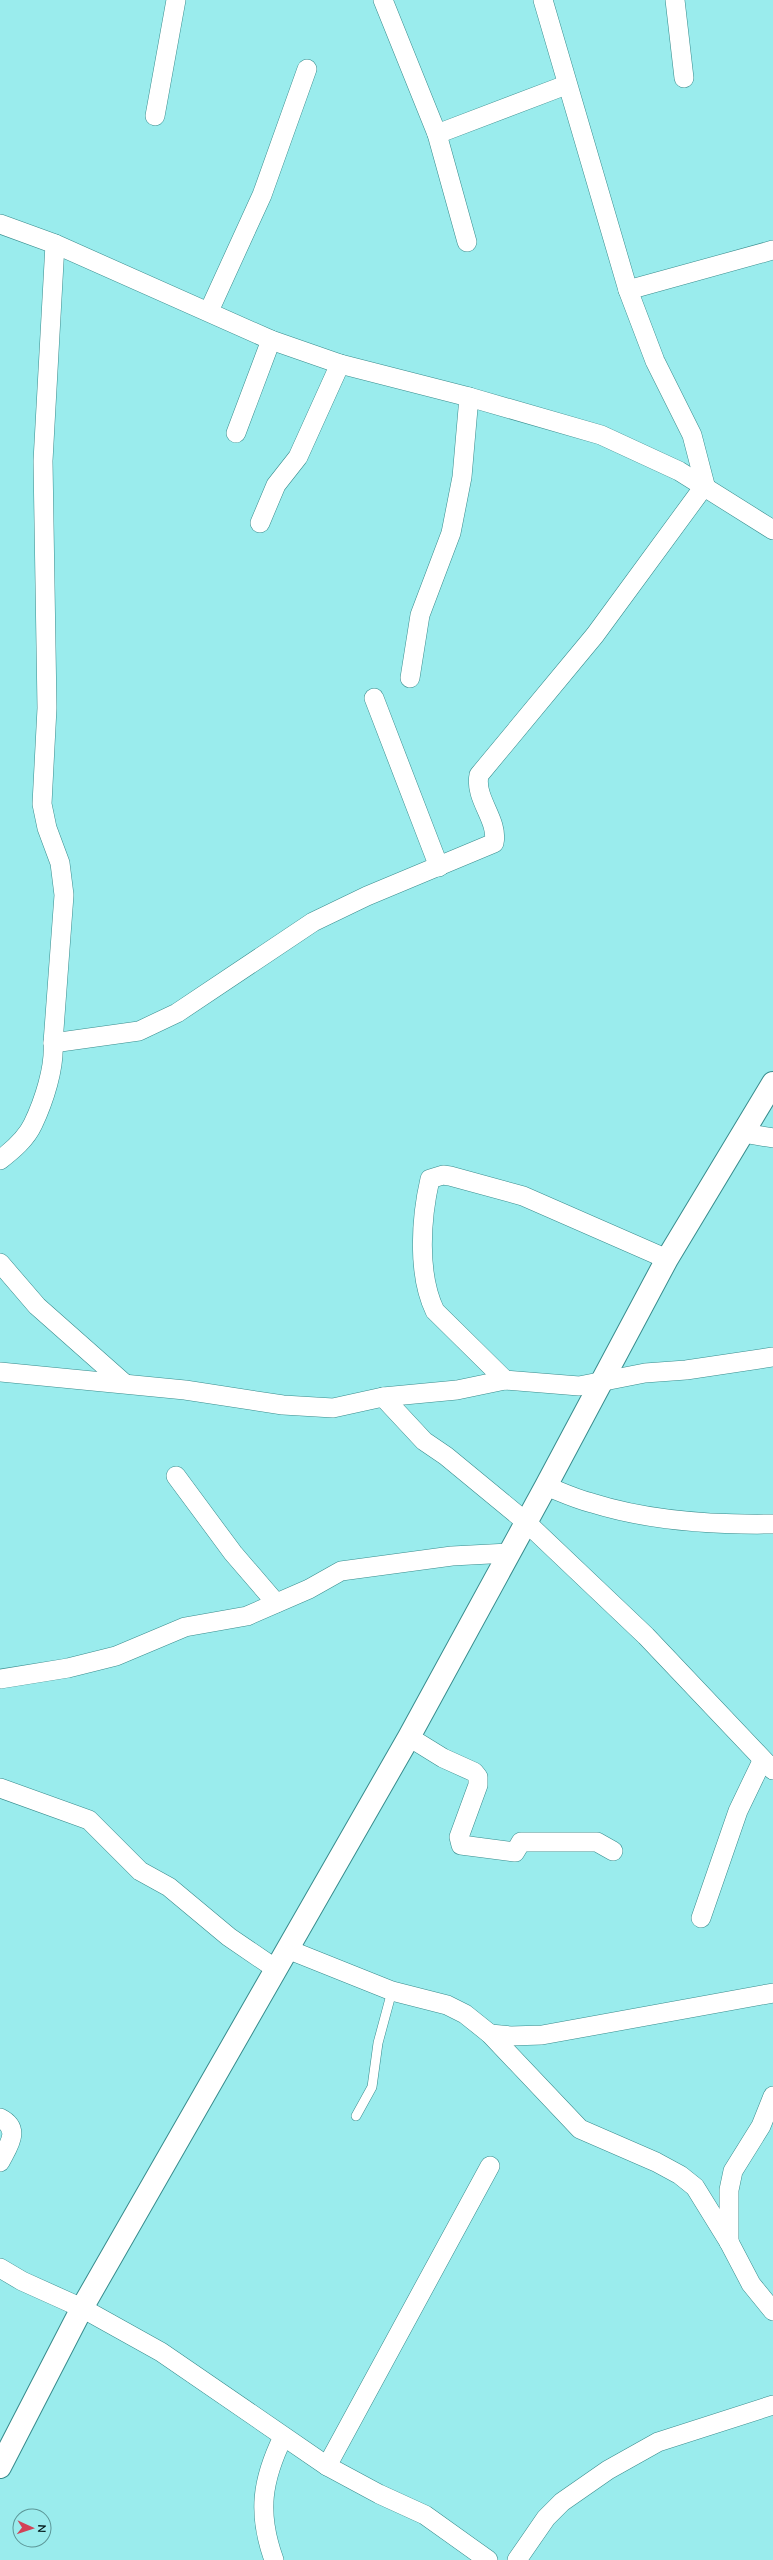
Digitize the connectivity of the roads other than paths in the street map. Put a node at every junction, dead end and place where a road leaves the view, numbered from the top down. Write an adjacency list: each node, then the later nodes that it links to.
1 (176, 0): 8 (street)
2 (383, 0): 9 (street)
3 (543, 0): 7 (street)
4 (675, 0): 6 (street)
5 (307, 69): 15 (street)
6 (684, 78)
7 (566, 85): 9 (street); 14 (street)
8 (155, 116)
9 (437, 134): 11 (street)
10 (0, 224): 12 (street)
11 (467, 242)
12 (56, 244): 15 (street); 26 (street)
13 (773, 250): 14 (street)
14 (628, 290): 20 (street)
15 (209, 311): 16 (street)
16 (271, 340): 17 (street); 19 (street)
17 (340, 364): 18 (street); 21 (street)
18 (469, 397): 20 (street); 23 (street)
19 (236, 433)
20 (704, 485): 22 (street); 25 (street)
21 (260, 523)
22 (773, 530)
23 (410, 678)
24 (374, 698): 25 (street)
25 (439, 866): 26 (street)
26 (53, 1043): 30 (street)
27 (773, 1083): 28 (street)
28 (743, 1133): 29 (street); 31 (street)
29 (773, 1138)
30 (0, 1160)
31 (666, 1259): 35 (street); 36 (street)
32 (0, 1263): 37 (street)
33 (773, 1357): 36 (street)
34 (0, 1372): 37 (street)
35 (505, 1380): 36 (street); 38 (street)
36 (600, 1380): 40 (street)
37 (124, 1383): 38 (street)
38 (382, 1397): 41 (street)
39 (176, 1476): 44 (street)
40 (546, 1486): 41 (street); 42 (street)
41 (526, 1522): 43 (street); 47 (street)
42 (773, 1524)
43 (509, 1553): 44 (street); 46 (street)
44 (276, 1603): 45 (street)
45 (0, 1679)
46 (409, 1737): 49 (street); 51 (street)
47 (768, 1766): 50 (street)
48 (0, 1789): 52 (street)
49 (613, 1851)
50 (701, 1918)
51 (287, 1949): 52 (street); 53 (street)
52 (276, 1969): 64 (street)
53 (392, 1991): 55 (street); 57 (lane)
54 (773, 1994): 55 (street)
55 (490, 2034): 62 (street)
56 (773, 2096): 59 (street)
57 (356, 2116)
58 (0, 2118): 60 (street)
59 (767, 2129): 62 (street)
60 (0, 2162)
61 (490, 2166): 69 (street)
62 (729, 2242): 65 (street)
63 (0, 2268): 64 (street)
64 (82, 2308): 67 (street); 68 (street)
65 (773, 2311)
66 (773, 2405): 72 (street)
67 (283, 2436): 69 (street); 70 (street)
68 (0, 2466)
69 (327, 2466): 71 (street)
70 (274, 2560)
71 (488, 2560)
72 (517, 2560)

